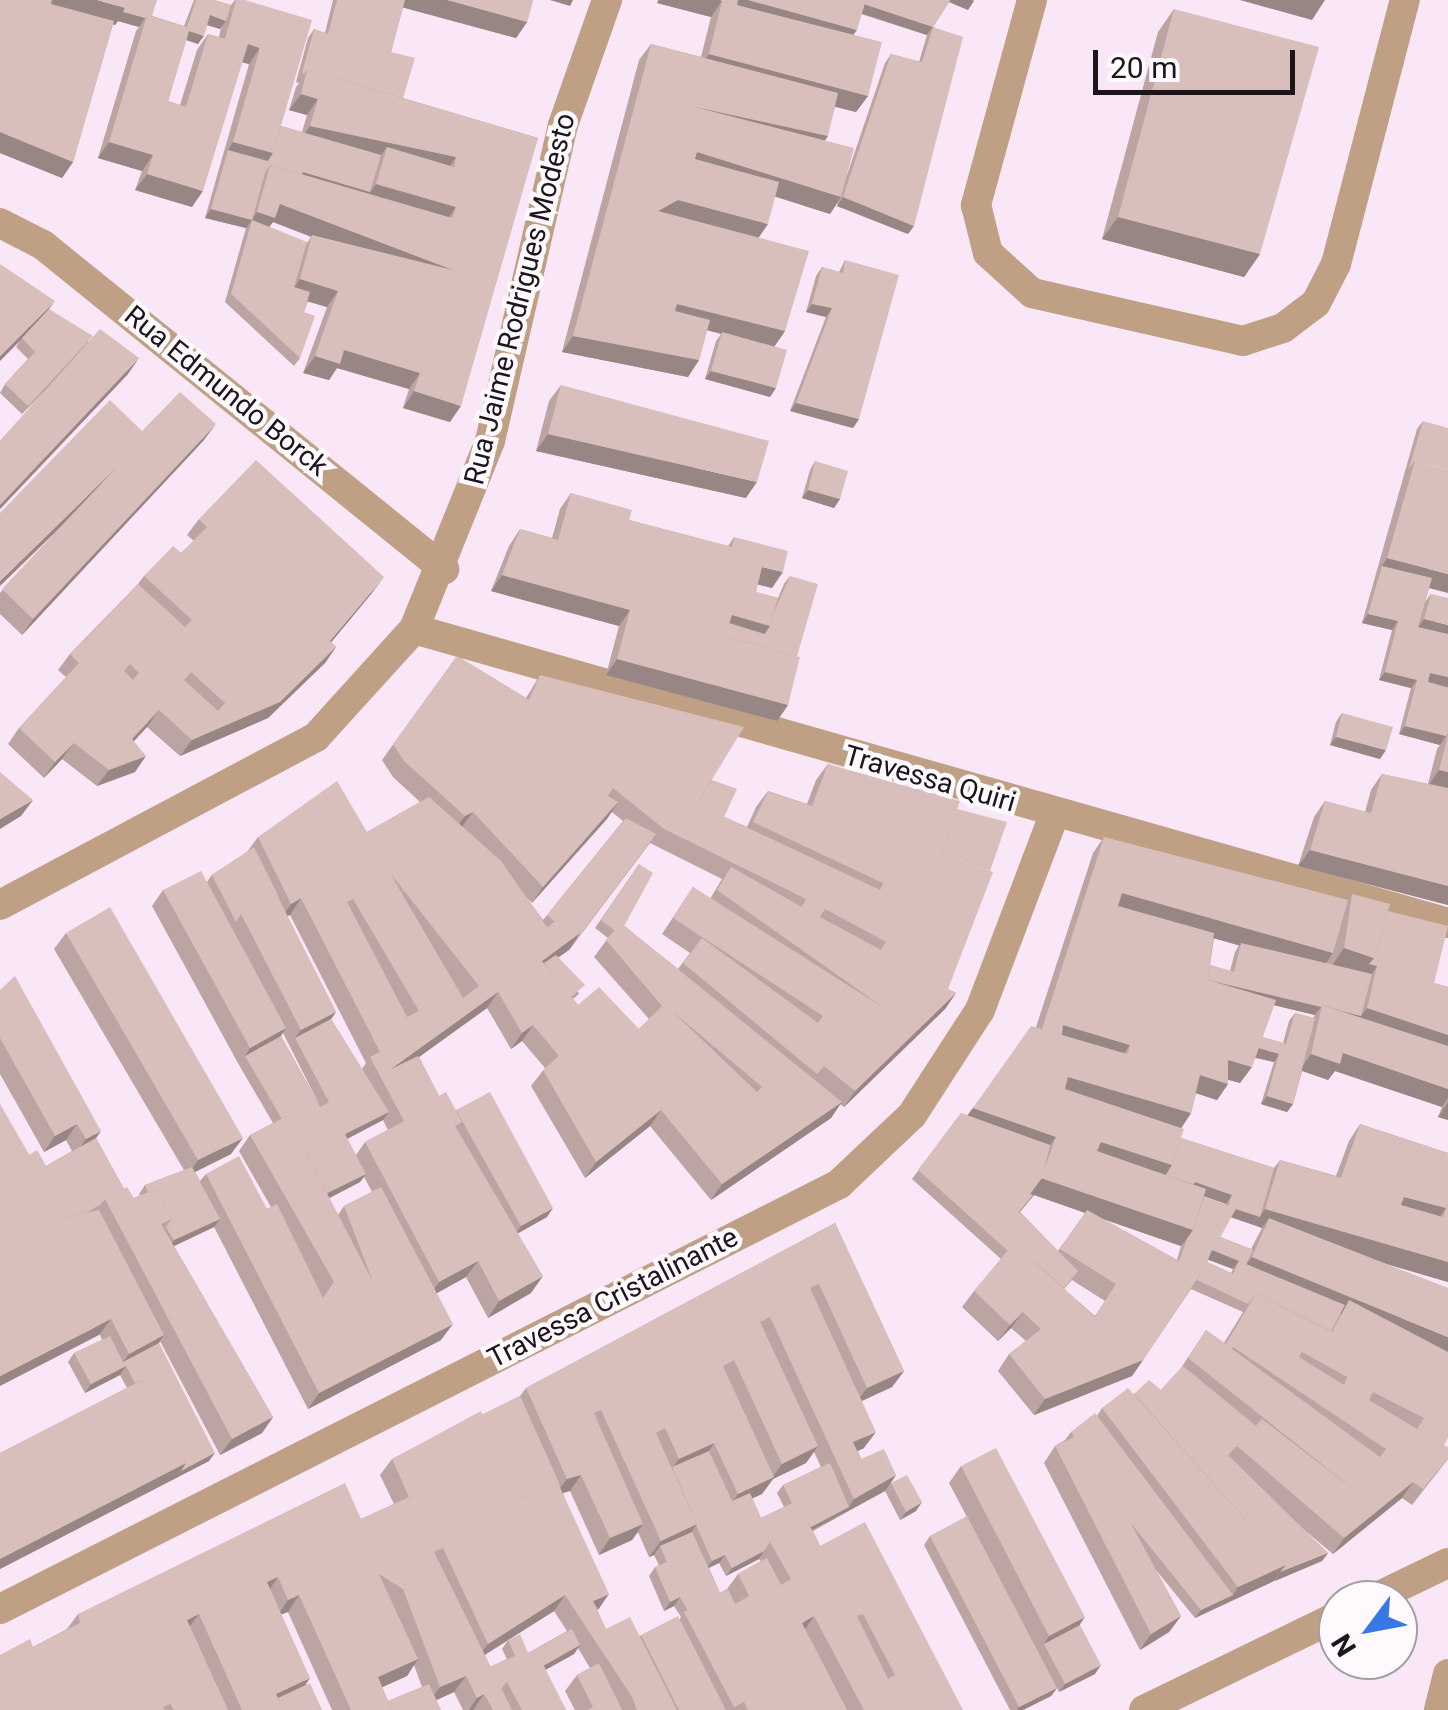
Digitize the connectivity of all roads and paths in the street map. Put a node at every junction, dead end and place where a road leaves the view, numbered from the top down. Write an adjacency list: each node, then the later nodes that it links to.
1 (607, 0): 5 (street, Rua Jaime Rodrigues Modesto)
2 (1032, 0): 3 (street)
3 (1405, 0)
4 (0, 223): 5 (street, Rua Edmundo Borck)
5 (444, 569): 6 (street, Rua Jaime Rodrigues Modesto)
6 (414, 630): 7 (street, Travessa Quiri); 8 (street, Rua Jaime Rodrigues Modesto)
7 (1054, 815): 9 (street, Travessa Quiri); 12 (street, Travessa Cristalinante)
8 (0, 906)
9 (1448, 922)
10 (1448, 1563): 11 (street)
11 (1413, 1580)
12 (0, 1609)
13 (1318, 1626): 15 (street)
14 (1448, 1674): 16 (street)
15 (1144, 1710)
16 (1439, 1710)

